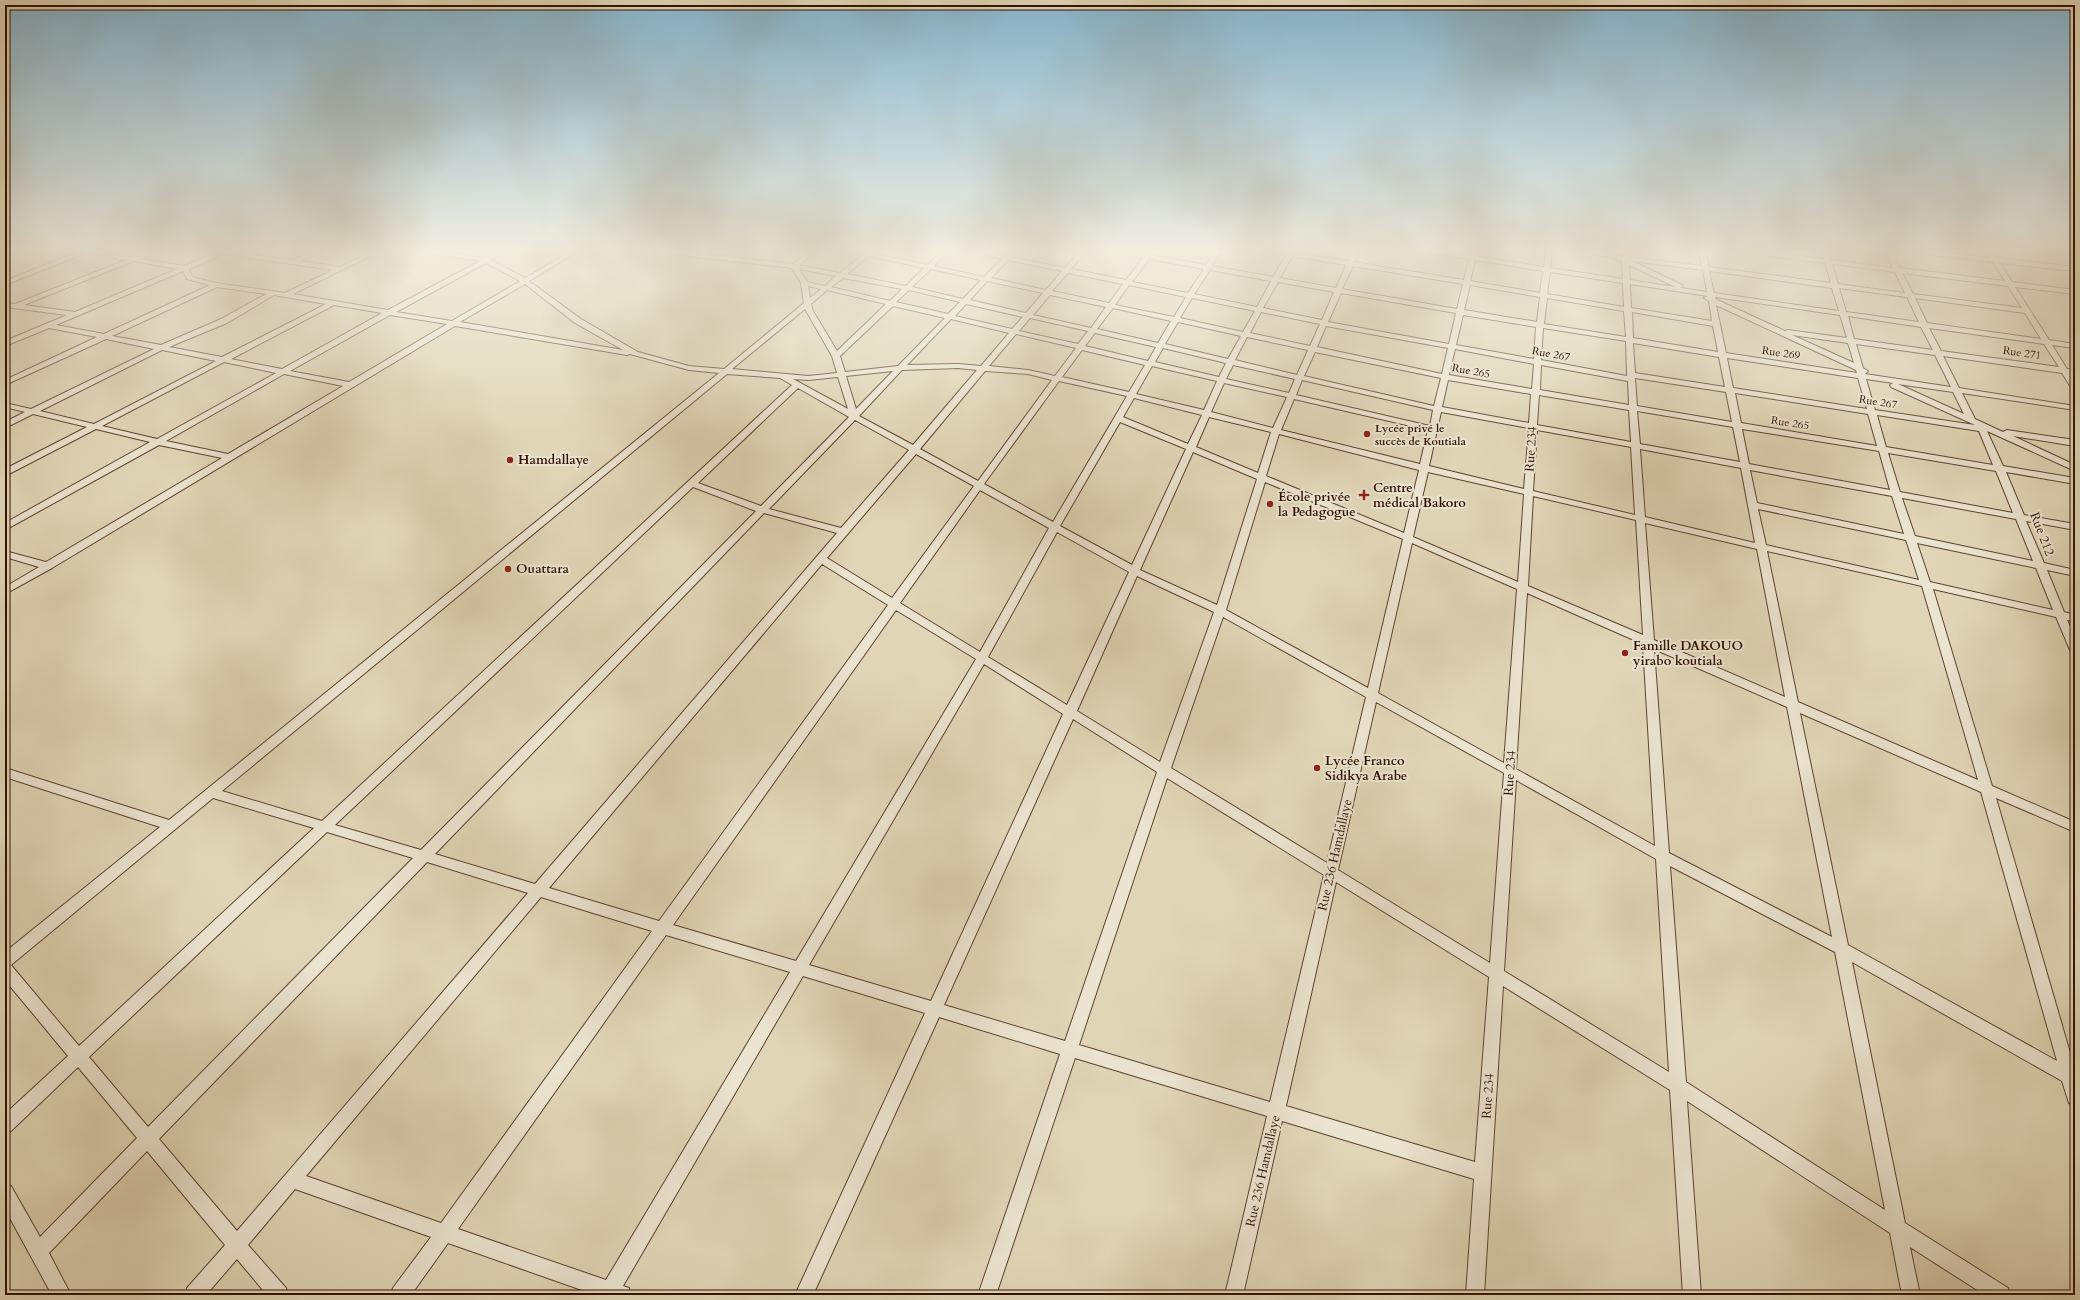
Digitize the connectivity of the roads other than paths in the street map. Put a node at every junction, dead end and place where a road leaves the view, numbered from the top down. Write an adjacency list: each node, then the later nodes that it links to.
1 (2028, 311): 50 (street)
2 (58, 312): 32 (street)
3 (81, 312): 32 (street)
4 (159, 312): 47 (street)
5 (240, 312): 56 (street)
6 (316, 312): 62 (street)
7 (380, 312): 31 (street)
8 (474, 312): 38 (street)
9 (566, 312): 59 (street)
10 (797, 312): 69 (street)
11 (809, 312): 61 (street)
12 (883, 312): 61 (street)
13 (931, 312): 34 (street)
14 (954, 312): 34 (street)
15 (1010, 312): 35 (street)
16 (1031, 312): 35 (street)
17 (1107, 312): 45 (street)
18 (1137, 312): 36 (street, Rue 265)
19 (1181, 312): 36 (street)
20 (1257, 312): 46 (street)
21 (1271, 312): 37 (street, Rue 267)
22 (1329, 312): 37 (street)
23 (1460, 312): 40 (street, Rue 269); 55 (street, Rue 236 Hamdallaye)
24 (1542, 312): 40 (street, Rue 234)
25 (1628, 312): 48 (street)
26 (1639, 312): 39 (street)
27 (1715, 312): 39 (street)
28 (1739, 312): 43 (street)
29 (1825, 312): 33 (street)
30 (1918, 312): 41 (street)
31 (388, 313): 38 (street); 70 (street)
32 (75, 314): 42 (street)
33 (1844, 314): 41 (street); 49 (street)
34 (950, 316): 44 (street); 67 (street)
35 (1028, 316): 44 (street); 45 (street)
36 (1176, 320): 46 (street, Rue 265); 54 (street)
37 (1324, 323): 55 (street, Rue 267); 57 (street)
38 (453, 324): 59 (street); 82 (street)
39 (1717, 324): 60 (street)
40 (1540, 325): 48 (street, Rue 269); 64 (street, Rue 234)
41 (1925, 325): 50 (street); 58 (street)
42 (50, 326): 47 (street); 51 (street)
43 (1776, 330): 49 (street, Rue 271); 71 (street)
44 (1015, 331): 53 (street); 66 (street)
45 (1093, 331): 53 (street); 54 (street)
46 (1245, 334): 57 (street, Rue 265); 63 (street)
47 (104, 337): 56 (street); 81 (street)
48 (1629, 340): 60 (street, Rue 269); 76 (street)
49 (1852, 341): 58 (street, Rue 271); 71 (street)
50 (2047, 342): 52 (street); 68 (street)
51 (5, 344)
52 (2075, 346)
53 (1081, 347): 65 (street); 78 (street)
54 (1160, 347): 63 (street); 65 (street)
55 (1452, 347): 64 (street, Rue 267); 75 (street, Rue 236 Hamdallaye)
56 (161, 348): 62 (street); 94 (street)
57 (1312, 349): 75 (street, Rue 265); 77 (street)
58 (1938, 353): 68 (street, Rue 271); 86 (street)
59 (635, 354): 69 (street)
60 (1723, 355): 71 (street, Rue 269); 85 (street)
61 (836, 356): 74 (street)
62 (221, 360): 70 (street); 101 (street)
63 (1230, 362): 77 (street); 80 (street)
64 (1538, 362): 76 (street, Rue 267); 87 (street, Rue 234)
65 (1151, 363): 80 (street); 88 (street)
66 (984, 367): 67 (street); 78 (street); 112 (street)
67 (901, 368): 74 (street); 97 (street)
68 (2065, 370): 72 (street, Rue 271); 84 (street)
69 (725, 371): 73 (street); 160 (street)
70 (285, 372): 82 (street); 108 (street)
71 (1861, 372): 79 (street, Rue 269); 95 (street)
72 (2075, 372)
73 (777, 374): 74 (street); 83 (street)
74 (843, 374): 97 (street)
75 (1445, 377): 87 (street, Rue 265); 92 (street, Rue 236 Hamdallaye)
76 (1631, 377): 85 (street, Rue 267); 93 (street)
77 (1299, 378): 89 (street); 92 (street)
78 (1058, 379): 88 (street); 123 (street)
79 (1882, 379): 86 (street, Rue 269); 99 (street)
80 (1222, 380): 89 (street); 96 (street)
81 (5, 383)
82 (351, 385): 114 (street)
83 (797, 385): 97 (street); 122 (street)
84 (2075, 387)
85 (1730, 390): 95 (street, Rue 267); 102 (street)
86 (1956, 390): 91 (street, Rue 269); 99 (street)
87 (1535, 393): 93 (street, Rue 265); 103 (street, Rue 234)
88 (1132, 395): 96 (street); 98 (street)
89 (1292, 396): 104 (street); 106 (street)
90 (5, 405): 94 (street)
91 (2075, 408)
92 (1438, 409): 103 (street); 104 (street, Rue 236 Hamdallaye)
93 (1633, 409): 102 (street, Rue 265); 110 (street)
94 (33, 411): 100 (street); 101 (street)
95 (1873, 412): 105 (street, Rue 267); 113 (street)
96 (1206, 414): 106 (street); 111 (street)
97 (854, 416): 112 (street); 127 (street)
98 (1118, 418): 111 (street); 130 (street)
99 (1971, 420): 107 (street)
100 (5, 425)
101 (94, 426): 108 (street); 119 (street)
102 (1737, 426): 113 (street, Rue 265); 115 (street)
103 (1533, 427): 110 (street); 124 (street, Rue 234)
104 (1433, 429): 116 (street, Rue 236 Hamdallaye)
105 (1982, 429): 107 (street, Rue 267); 118 (street, Rue 212)
106 (1276, 431): 116 (street); 120 (street)
107 (1995, 431): 109 (street, Rue 267); 117 (street)
108 (158, 442): 114 (street); 131 (street)
109 (2075, 443)
110 (1635, 447): 115 (street); 128 (street)
111 (1191, 448): 120 (street); 141 (street)
112 (913, 450): 123 (street); 133 (street)
113 (1884, 450): 118 (street, Rue 265); 125 (street)
114 (230, 457): 139 (street)
115 (1745, 467): 125 (street); 126 (street)
116 (1424, 468): 124 (street); 134 (street, Rue 236 Hamdallaye)
117 (2075, 468)
118 (2000, 469): 121 (street, Rue 265); 129 (street, Rue 212)
119 (5, 473)
120 (1261, 477): 134 (street); 147 (street)
121 (2075, 481)
122 (691, 483): 127 (street); 162 (street)
123 (979, 485): 130 (street); 146 (street)
124 (1529, 492): 128 (street); 144 (street, Rue 234)
125 (1896, 495): 129 (street); 135 (street)
126 (1753, 505): 135 (street); 136 (street)
127 (763, 510): 133 (street); 164 (street)
128 (1640, 517): 136 (street); 150 (street)
129 (2021, 518): 132 (street); 140 (street, Rue 212)
130 (1055, 526): 141 (street); 152 (street)
131 (5, 527)
132 (2075, 527)
133 (844, 532): 138 (street)
134 (1408, 538): 144 (street); 153 (street, Rue 236 Hamdallaye)
135 (1911, 539): 140 (street); 143 (street)
136 (1762, 547): 143 (street); 154 (street)
137 (5, 554): 139 (street)
138 (821, 559): 146 (street); 167 (street)
139 (48, 566): 145 (street)
140 (2039, 566): 142 (street); 148 (street, Rue 212)
141 (1135, 571): 147 (street); 155 (street)
142 (2075, 573)
143 (1926, 584): 148 (street); 159 (street)
144 (1522, 589): 150 (street); 157 (street, Rue 234)
145 (5, 592)
146 (895, 604): 152 (street); 168 (street)
147 (1220, 611): 153 (street); 156 (street)
148 (2060, 614): 149 (street); 151 (street, Rue 212)
149 (2075, 618)
150 (1649, 643): 154 (street); 165 (street)
151 (2075, 650)
152 (982, 658): 155 (street); 172 (street)
153 (1372, 694): 157 (street); 166 (street, Rue 236 Hamdallaye)
154 (1793, 705): 159 (street); 169 (street)
155 (1070, 712): 156 (street); 174 (street)
156 (1164, 769): 166 (street); 175 (street)
157 (1510, 770): 165 (street); 173 (street, Rue 234)
158 (5, 772): 161 (street)
159 (1987, 790): 163 (street); 177 (street)
160 (212, 793): 161 (street); 162 (street)
161 (171, 826): 170 (street)
162 (324, 827): 164 (street); 176 (street)
163 (2075, 827)
164 (424, 856): 167 (street); 182 (street)
165 (1663, 856): 169 (street); 178 (street)
166 (1331, 872): 173 (street); 180 (street, Rue 236 Hamdallaye)
167 (538, 891): 168 (street); 184 (street)
168 (663, 928): 172 (street); 187 (street)
169 (1842, 948): 177 (street); 186 (street)
170 (5, 961)
171 (5, 969): 176 (street)
172 (800, 969): 174 (street); 190 (street)
173 (1497, 973): 178 (street); 183 (street, Rue 234)
174 (934, 1009): 175 (street); 195 (street)
175 (1070, 1049): 180 (street); 196 (street)
176 (78, 1056): 181 (street); 182 (street)
177 (2072, 1078): 179 (street)
178 (1678, 1086): 186 (street); 199 (street)
179 (2075, 1098)
180 (1276, 1112): 183 (street); 197 (street, Rue 236 Hamdallaye)
181 (5, 1125)
182 (147, 1138): 188 (street); 189 (street)
183 (1483, 1174): 198 (street, Rue 234)
184 (292, 1180): 187 (street); 188 (street)
185 (5, 1192): 189 (street)
186 (1898, 1228): 200 (street); 201 (street)
187 (445, 1233): 190 (street); 194 (street)
188 (237, 1245): 192 (street); 193 (street)
189 (38, 1251): 191 (street)
190 (613, 1294)
191 (62, 1295)
192 (194, 1295)
193 (279, 1295)
194 (400, 1295)
195 (804, 1295)
196 (986, 1295)
197 (1234, 1295)
198 (1475, 1295)
199 (1692, 1295)
200 (1911, 1295)
201 (2001, 1295)

